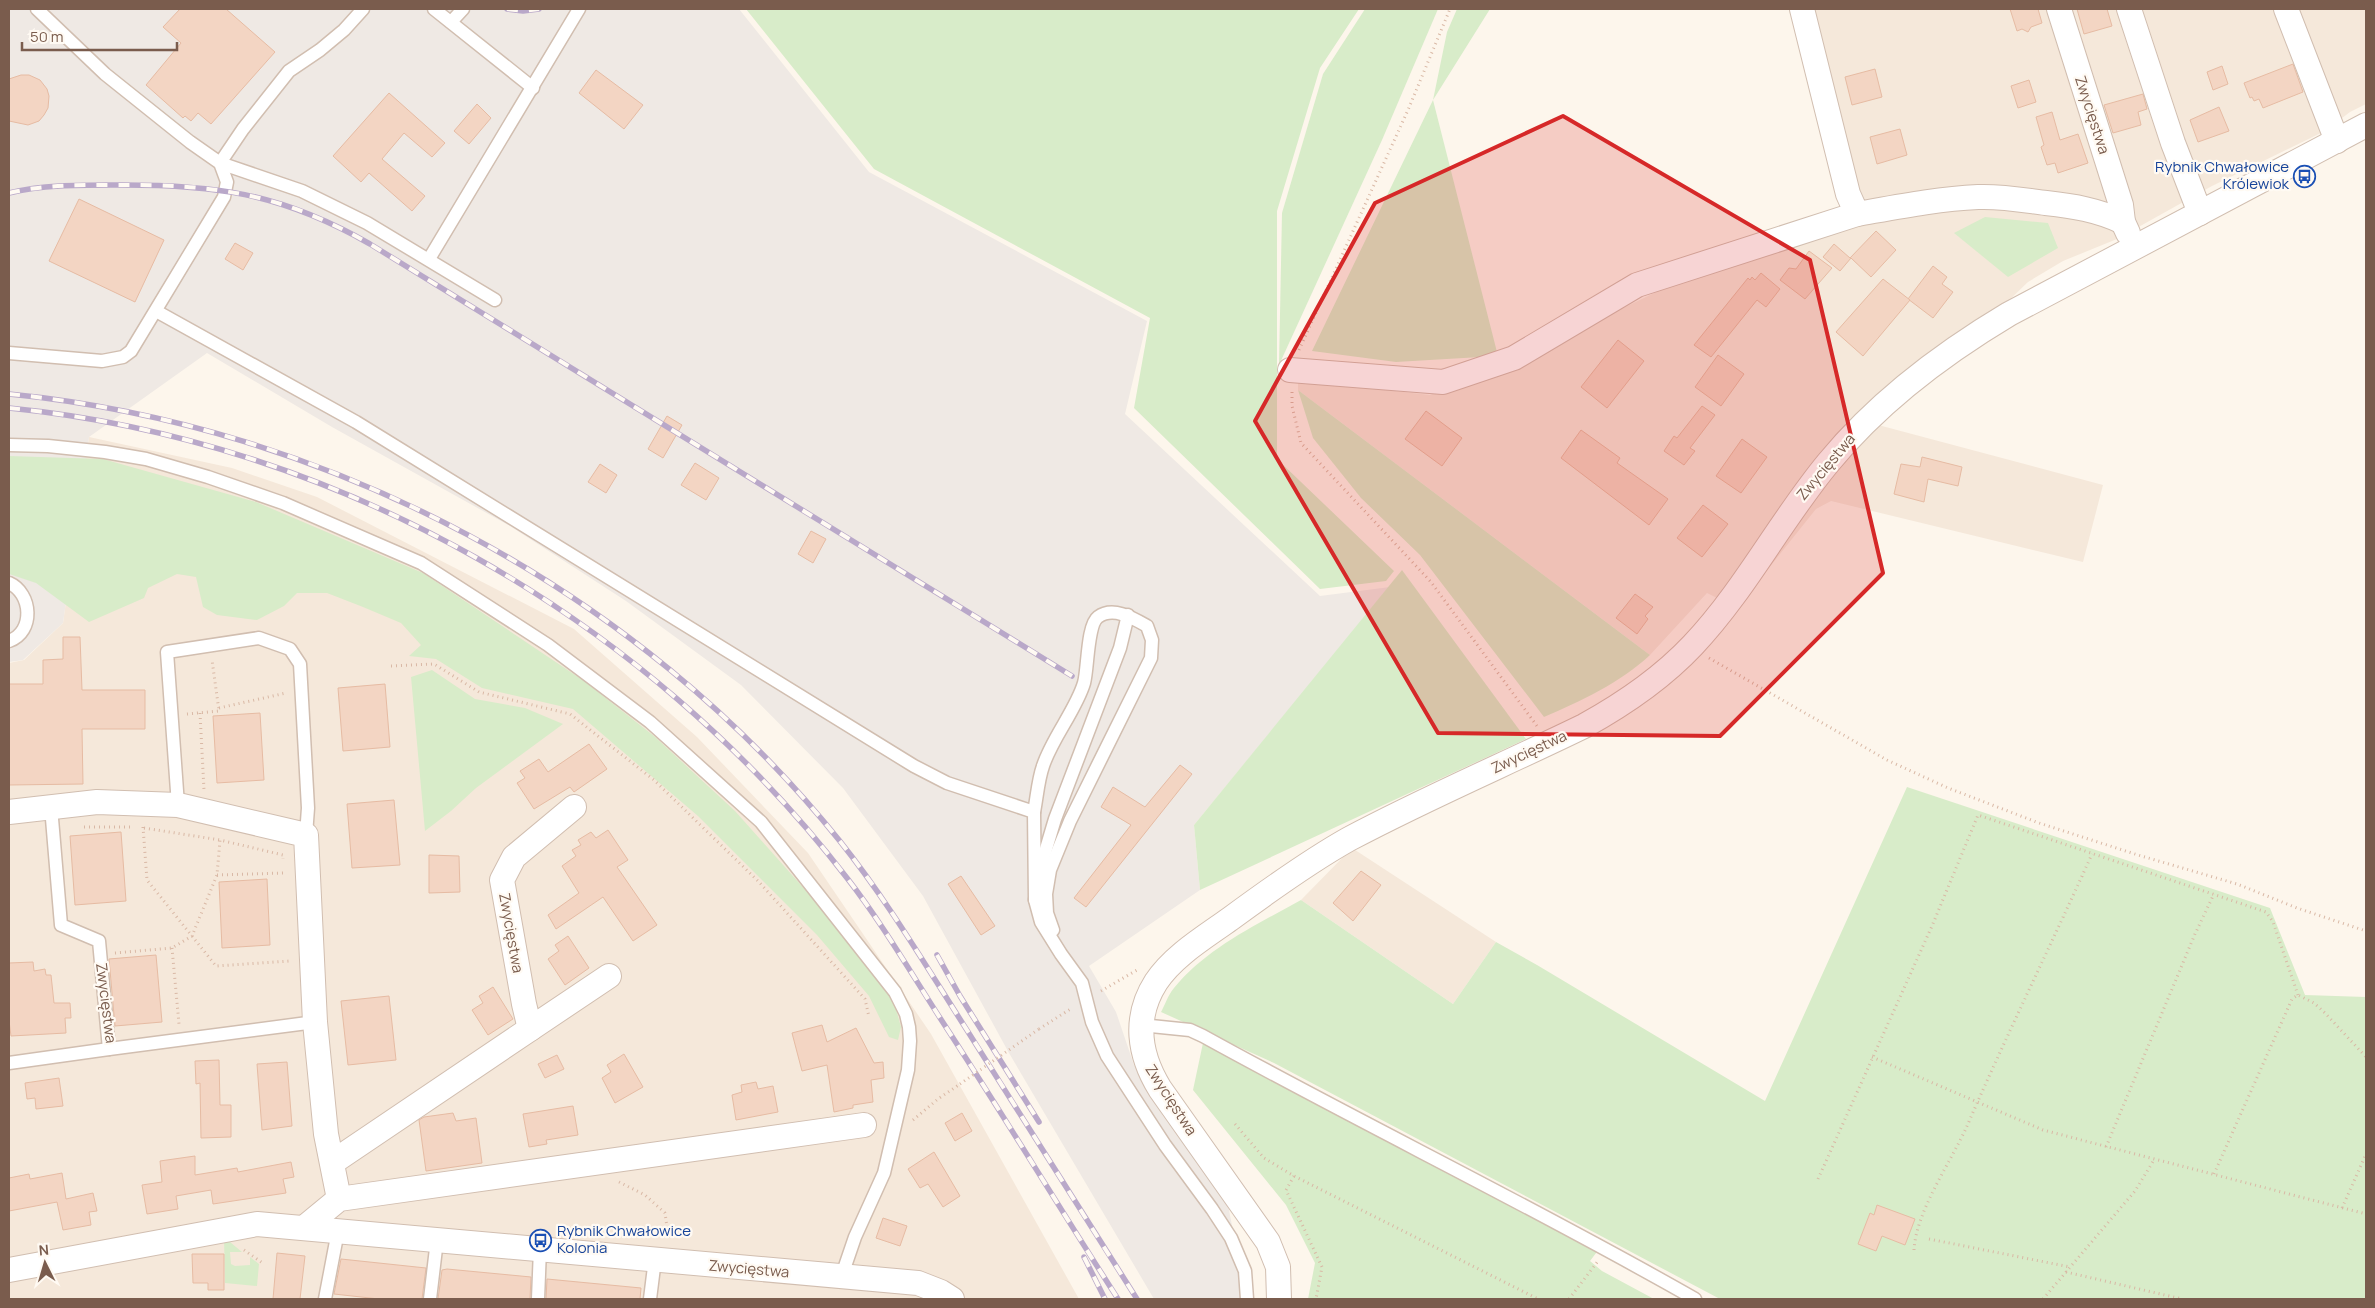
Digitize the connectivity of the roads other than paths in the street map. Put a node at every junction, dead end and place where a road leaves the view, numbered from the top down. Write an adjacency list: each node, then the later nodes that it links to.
1 (37, 9): 14 (lane)
2 (361, 9): 14 (lane)
3 (434, 9): 10 (lane)
4 (463, 9): 10 (lane)
5 (1802, 9): 16 (street)
6 (2059, 9): 17 (street, Zwycięstwa)
7 (2129, 9): 15 (street)
8 (2286, 9): 13 (street)
9 (576, 10): 11 (lane)
10 (451, 22): 11 (lane)
11 (533, 88): 19 (lane)
12 (2366, 125): 13 (street, Zwycięstwa)
13 (2337, 141): 15 (street, Zwycięstwa)
14 (220, 163): 19 (lane); 21 (lane)
15 (2200, 213): 18 (street, Zwycięstwa)
16 (1857, 214): 17 (street); 23 (street)
17 (2123, 222): 18 (street, Zwycięstwa)
18 (2134, 248): 38 (street, Zwycięstwa)
19 (429, 259): 20 (lane)
20 (496, 300)
21 (156, 310): 22 (lane); 31 (lane)
22 (9, 353)
23 (1290, 370)
24 (9, 445): 51 (lane)
25 (9, 583): 27 (lane)
26 (1128, 615): 31 (lane); 34 (lane); 35 (lane)
27 (9, 641)
28 (178, 805): 32 (street); 33 (street); 33 (lane)
29 (574, 807): 39 (street, Zwycięstwa)
30 (9, 812): 32 (street)
31 (1034, 812): 34 (lane)
32 (52, 817): 40 (lane, Zwycięstwa)
33 (306, 835): 37 (street)
34 (1035, 900): 35 (lane)
35 (1061, 954): 57 (lane)
36 (609, 976): 39 (street)
37 (315, 1022): 40 (lane, Zwycięstwa); 43 (street)
38 (1141, 1025): 58 (street, Zwycięstwa); 59 (lane)
39 (530, 1029): 43 (street)
40 (109, 1050): 41 (lane)
41 (9, 1063)
42 (864, 1125): 44 (street)
43 (333, 1162): 44 (street)
44 (339, 1199): 45 (street)
45 (305, 1227): 46 (street, Zwycięstwa); 50 (street, Zwycięstwa)
46 (338, 1231): 47 (street, Zwycięstwa); 52 (lane)
47 (437, 1240): 48 (street, Zwycięstwa); 53 (lane)
48 (540, 1249): 49 (street, Zwycięstwa); 54 (lane)
49 (661, 1260): 51 (street, Zwycięstwa); 55 (lane)
50 (9, 1270)
51 (841, 1278): 56 (street, Zwycięstwa)
52 (325, 1299)
53 (430, 1299)
54 (538, 1299)
55 (650, 1299)
56 (952, 1299)
57 (1247, 1299)
58 (1279, 1299)
59 (1695, 1299)

